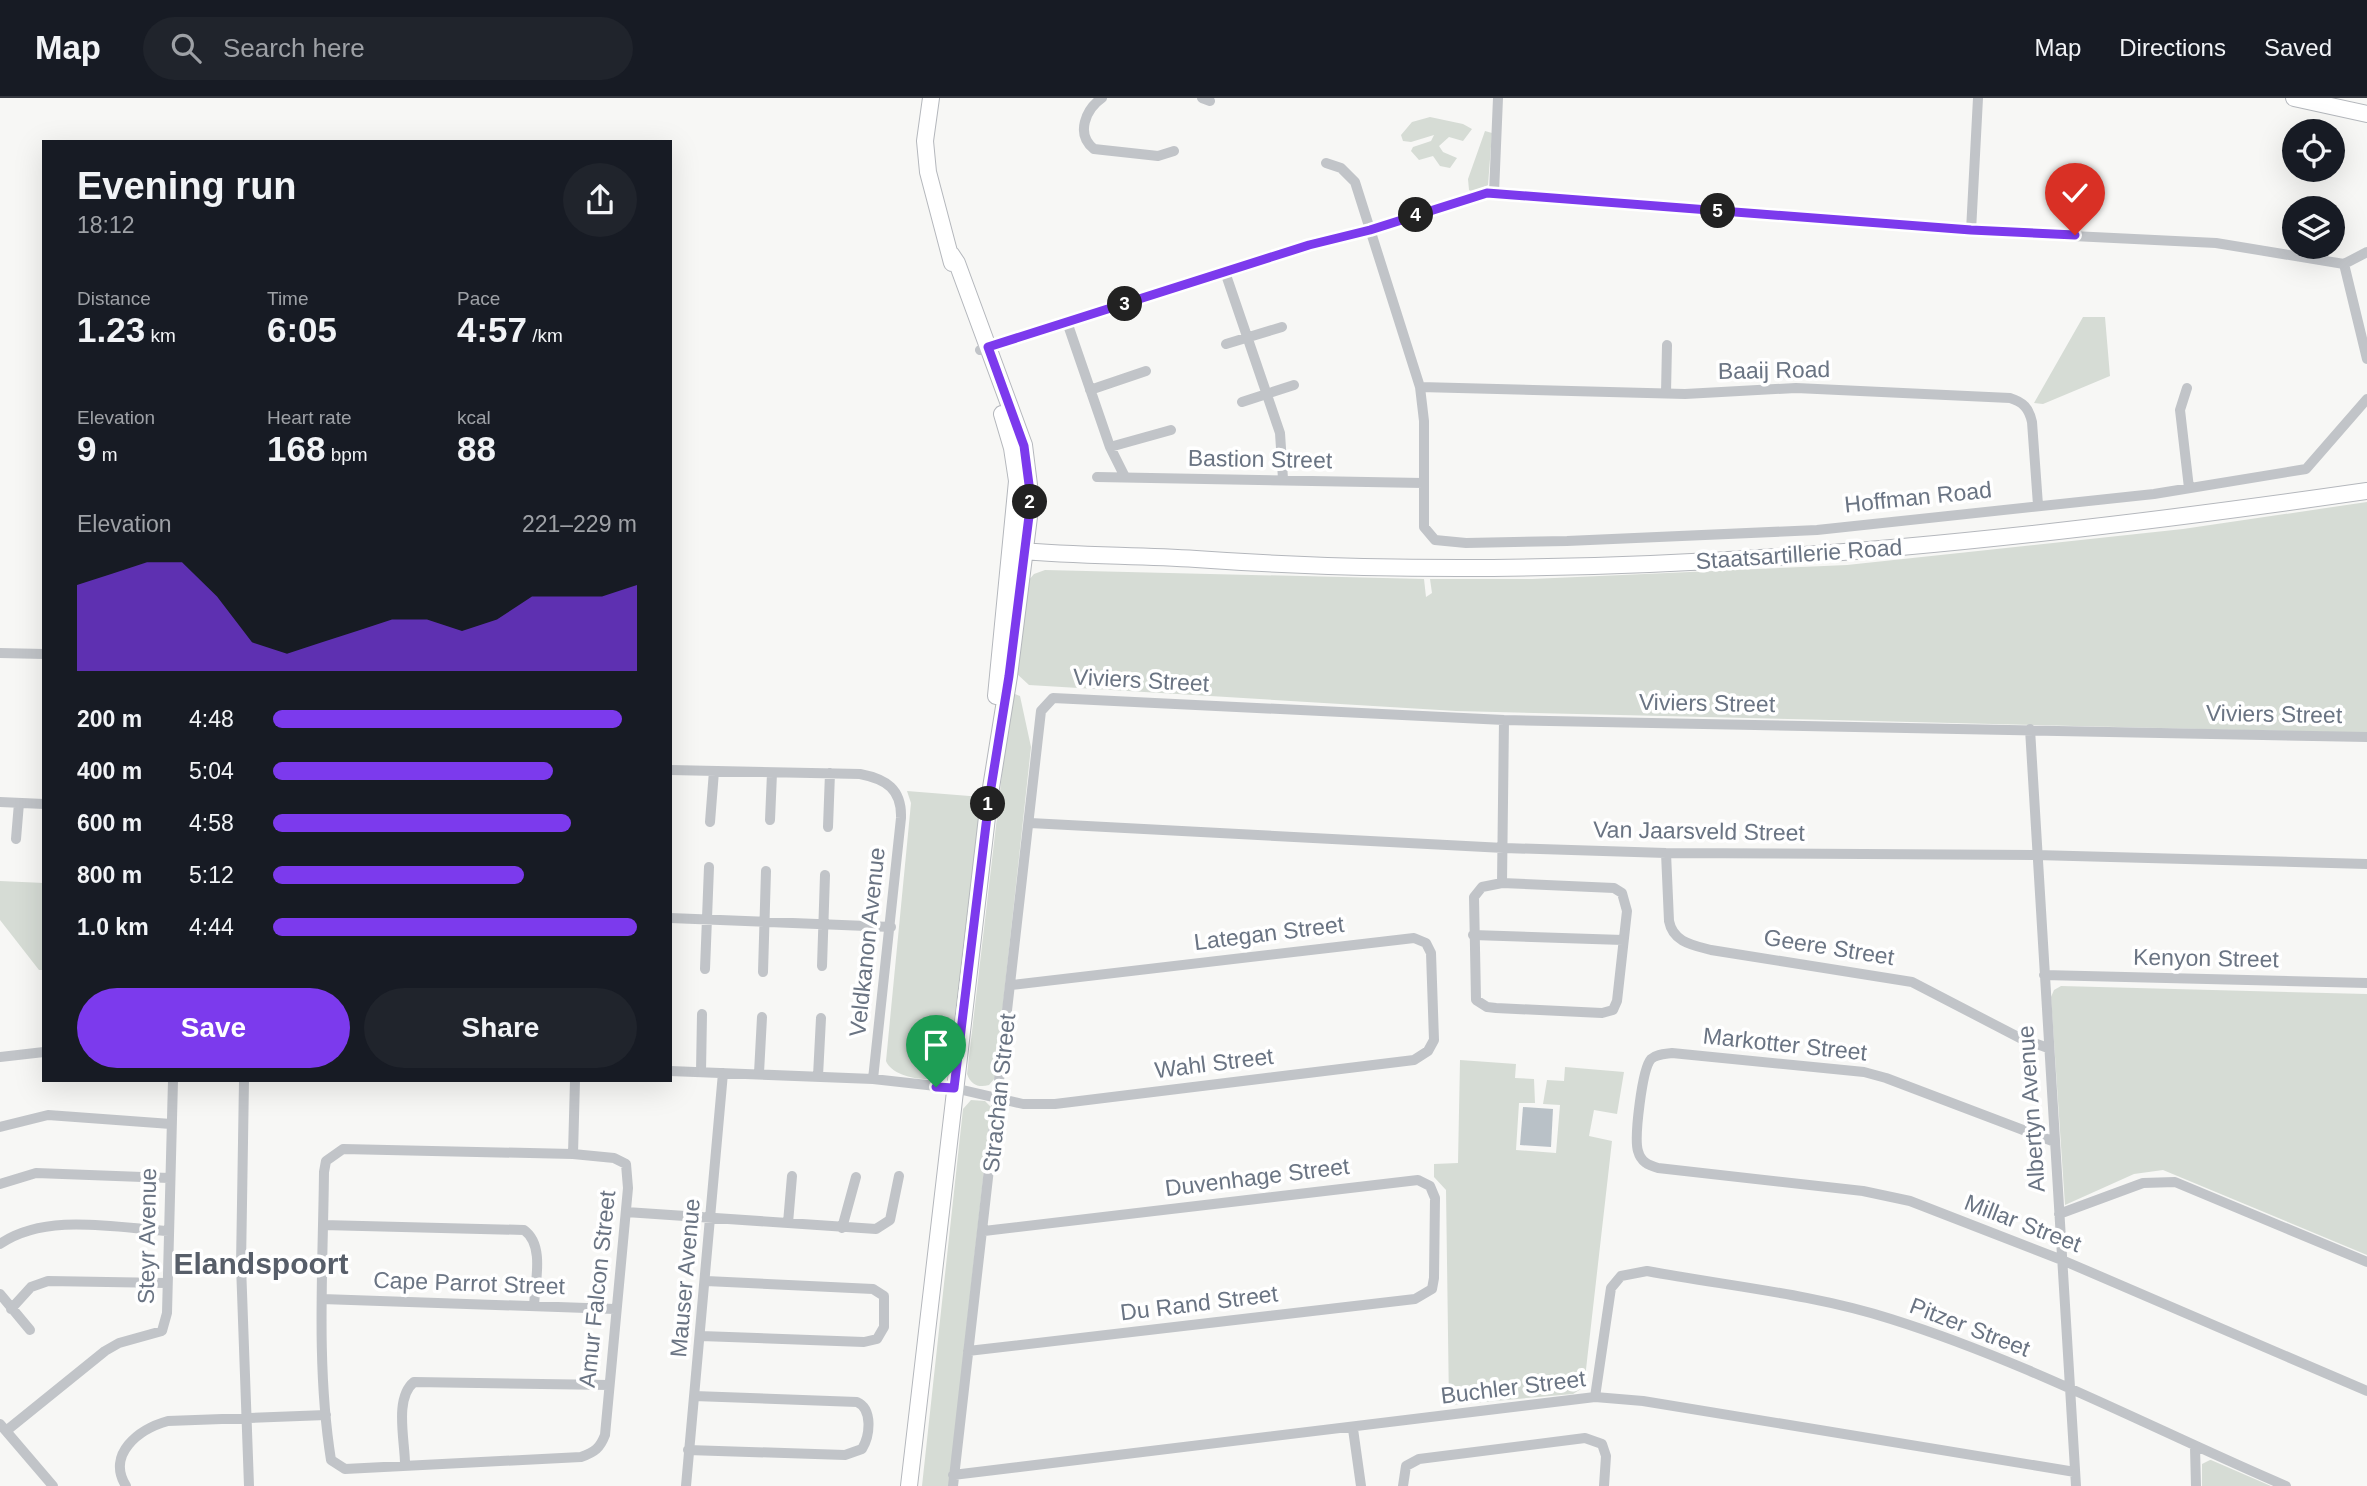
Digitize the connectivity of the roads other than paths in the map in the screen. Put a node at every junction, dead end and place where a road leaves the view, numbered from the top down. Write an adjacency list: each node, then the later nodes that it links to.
1 (931, 98): 20 (street, Strachan Street)
2 (1102, 98): 7 (street)
3 (1498, 98): 9 (street)
4 (1978, 98): 11 (street)
5 (2294, 98): 6 (street)
6 (2367, 114)
7 (1174, 151)
8 (1326, 163): 10 (street)
9 (1494, 193): 10 (street); 11 (street)
10 (1370, 230): 14 (street); 24 (street)
11 (1971, 230): 13 (street)
12 (2367, 252): 13 (street)
13 (2344, 264): 21 (street)
14 (1225, 272): 15 (street); 17 (street)
15 (1067, 322): 20 (street); 26 (street)
16 (1282, 327): 17 (street)
17 (1247, 337): 18 (street); 28 (street)
18 (1226, 344)
19 (1667, 345): 27 (street)
20 (984, 348): 40 (street, Strachan Street)
21 (2367, 359)
22 (1146, 371): 26 (street)
23 (1294, 386): 28 (street)
24 (1420, 387): 27 (street, Baaij Road); 36 (street)
25 (2187, 388): 37 (street)
26 (1090, 390): 32 (street)
27 (1666, 393): 39 (street, Baaij Road)
28 (1267, 395): 30 (street); 35 (street)
29 (2367, 399): 37 (street, Hoffman Road)
30 (1242, 402)
31 (1171, 429): 32 (street)
32 (1110, 447): 33 (street)
33 (1124, 475): 34 (street, Bastion Street); 35 (street, Bastion Street)
34 (1097, 477)
35 (1283, 479): 36 (street, Bastion Street)
36 (1423, 484): 39 (street, Hoffman Road)
37 (2189, 488): 39 (street, Hoffman Road)
38 (2367, 491): 40 (street, Staatsartillerie Road)
39 (2038, 505)
40 (1018, 556): 96 (street, Strachan Street)
41 (0, 653): 42 (street)
42 (42, 654)
43 (1048, 701): 44 (street, Viviers Street); 56 (street, Strachan Street)
44 (1504, 720): 45 (street, Viviers Street); 59 (street)
45 (2030, 729): 46 (street, Viviers Street); 61 (street, Albertyn Avenue)
46 (2367, 737)
47 (672, 769): 48 (street)
48 (714, 771): 49 (street); 55 (street)
49 (772, 773): 50 (street); 54 (street)
50 (830, 774): 57 (street); 71 (street, Veldkanon Avenue)
51 (0, 802): 52 (street)
52 (19, 803): 53 (street); 58 (street)
53 (42, 804)
54 (770, 820)
55 (710, 822)
56 (1030, 823): 59 (street, Van Jaarsveld Street); 79 (street, Strachan Street)
57 (828, 827)
58 (16, 839)
59 (1504, 849): 60 (street, Van Jaarsveld Street); 66 (street)
60 (1666, 853): 61 (street, Van Jaarsveld Street); 84 (street, Geere Street)
61 (2036, 855): 62 (street, Van Jaarsveld Street); 77 (street, Albertyn Avenue)
62 (2367, 864)
63 (709, 867): 68 (street)
64 (766, 871): 69 (street)
65 (825, 875): 70 (street)
66 (1502, 883): 72 (street); 73 (street)
67 (672, 918): 68 (street)
68 (707, 919): 69 (street); 75 (street)
69 (765, 920): 70 (street); 76 (street)
70 (823, 923): 71 (street); 74 (street)
71 (891, 927): 92 (street, Veldkanon Avenue)
72 (1473, 935): 73 (street); 73 (street)
73 (1623, 940)
74 (822, 966)
75 (705, 970)
76 (763, 972)
77 (2044, 975): 78 (street, Kenyon Street); 84 (street, Albertyn Avenue)
78 (2367, 983)
79 (1011, 985): 83 (street, Lategan Street); 97 (street, Strachan Street)
80 (702, 1014): 88 (street)
81 (762, 1017): 90 (street)
82 (821, 1018): 91 (street)
83 (1432, 1046): 97 (street, Wahl Street)
84 (2048, 1048): 100 (street, Albertyn Avenue)
85 (42, 1052): 86 (street)
86 (0, 1057)
87 (672, 1071): 88 (street, Wahl Street)
88 (701, 1072): 89 (street, Wahl Street)
89 (723, 1073): 90 (street, Wahl Street); 110 (street, Mauser Avenue)
90 (760, 1073): 91 (street, Wahl Street)
91 (818, 1076): 92 (street, Wahl Street)
92 (873, 1079): 96 (street, Wahl Street)
93 (173, 1082): 98 (street, Steyr Avenue)
94 (244, 1082): 136 (street)
95 (575, 1082): 101 (street)
96 (954, 1088): 97 (street, Wahl Street); 148 (street, Strachan Street)
97 (996, 1097): 115 (street, Strachan Street)
98 (171, 1124): 99 (street); 106 (street, Steyr Avenue)
99 (0, 1127)
100 (2055, 1142): 102 (street, Markotter Street); 109 (street, Albertyn Avenue)
101 (573, 1154): 108 (street, Amur Falcon Street); 112 (street, Amur Falcon Street)
102 (1645, 1164): 117 (street, Millar Street)
103 (792, 1176): 111 (street)
104 (899, 1176): 113 (street)
105 (856, 1177): 113 (street)
106 (170, 1178): 107 (street); 114 (street, Steyr Avenue)
107 (0, 1184)
108 (626, 1212): 110 (street); 126 (street, Amur Falcon Street)
109 (2059, 1214): 117 (street, Albertyn Avenue); 118 (street)
110 (712, 1218): 111 (street); 119 (street, Mauser Avenue)
111 (788, 1223): 113 (street)
112 (323, 1225): 123 (street, Amur Falcon Street); 124 (street)
113 (842, 1228)
114 (169, 1231): 116 (street); 120 (street, Steyr Avenue)
115 (984, 1231): 121 (street, Duvenhage Street); 129 (street, Strachan Street)
116 (0, 1244)
117 (2062, 1259): 131 (street, Albertyn Avenue); 132 (street, Millar Street)
118 (2367, 1262)
119 (706, 1281): 128 (street, Mauser Avenue); 128 (street)
120 (166, 1283): 125 (street); 137 (street, Steyr Avenue)
121 (1432, 1289): 129 (street, Du Rand Street)
122 (0, 1294): 125 (street)
123 (322, 1299): 124 (street, Cape Parrot Street); 135 (street, Amur Falcon Street)
124 (534, 1306): 126 (street, Cape Parrot Street)
125 (11, 1309): 127 (street)
126 (615, 1309): 130 (street, Amur Falcon Street)
127 (30, 1330)
128 (701, 1336): 133 (street, Mauser Avenue)
129 (968, 1351): 143 (street, Strachan Street)
130 (609, 1385): 141 (street, Amur Falcon Street); 141 (street)
131 (2070, 1388): 134 (street, Pitzer Street); 139 (street, Pitzer Street); 142 (street, Albertyn Avenue)
132 (2367, 1391)
133 (694, 1396): 140 (street, Mauser Avenue); 140 (street)
134 (1595, 1397): 138 (street, Buchler Street); 142 (street, Buchler Street)
135 (326, 1415): 136 (street); 141 (street, Amur Falcon Street)
136 (246, 1418): 145 (street); 146 (street)
137 (3, 1428): 144 (street)
138 (1353, 1429): 143 (street, Buchler Street); 149 (street)
139 (2195, 1447): 153 (street); 154 (street, Pitzer Street)
140 (688, 1450): 147 (street, Mauser Avenue)
141 (405, 1464)
142 (2075, 1472): 152 (street, Albertyn Avenue)
143 (953, 1480)
144 (53, 1486)
145 (126, 1486)
146 (249, 1486)
147 (686, 1486)
148 (909, 1486)
149 (1361, 1486)
150 (1403, 1486): 151 (street)
151 (1604, 1486)
152 (2076, 1486)
153 (2196, 1486)
154 (2286, 1486)

